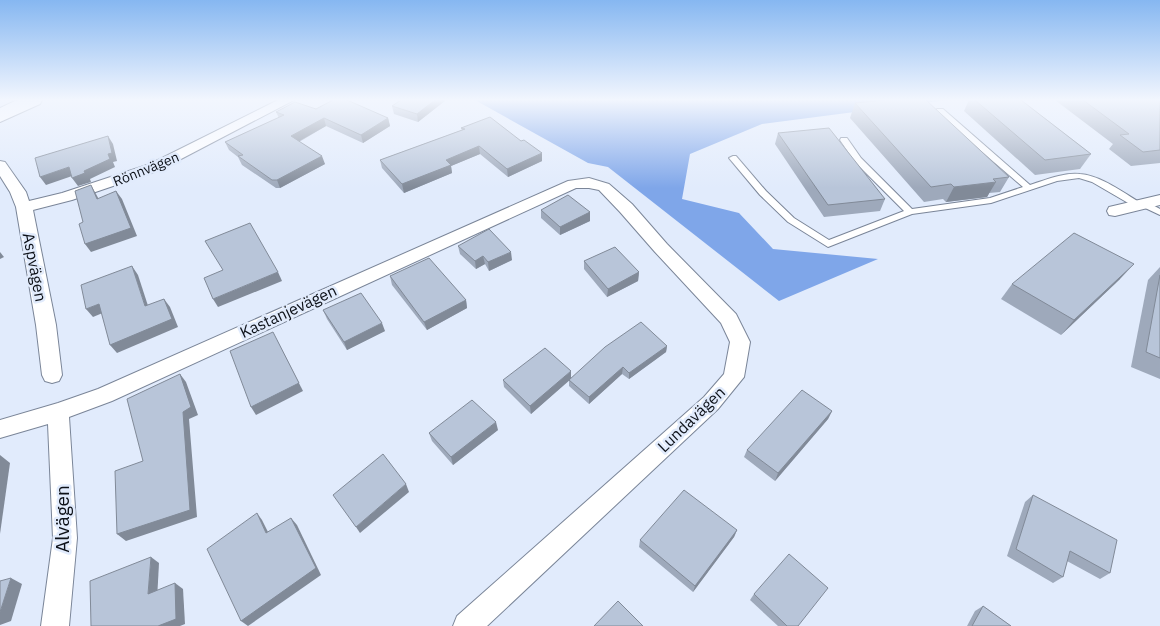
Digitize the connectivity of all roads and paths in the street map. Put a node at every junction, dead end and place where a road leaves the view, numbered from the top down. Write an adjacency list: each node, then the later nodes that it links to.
1 (230, 129): 10 (street, Rönnvägen)
2 (960, 129): 7 (lane)
3 (844, 140): 12 (lane)
4 (733, 158): 12 (lane)
5 (0, 165): 10 (street, Aspvägen)
6 (573, 184): 15 (street, Kastanjevägen); 18 (street, Lundavägen)
7 (1030, 188): 9 (lane); 12 (lane)
8 (1160, 200): 9 (street)
9 (1141, 204): 11 (street); 13 (lane)
10 (24, 207): 14 (street, Aspvägen)
11 (1115, 211)
12 (910, 212)
13 (1160, 212)
14 (52, 375)
15 (58, 412): 16 (street, Kastanjevägen); 17 (street, Alvägen)
16 (0, 430)
17 (55, 626)
18 (467, 626)

